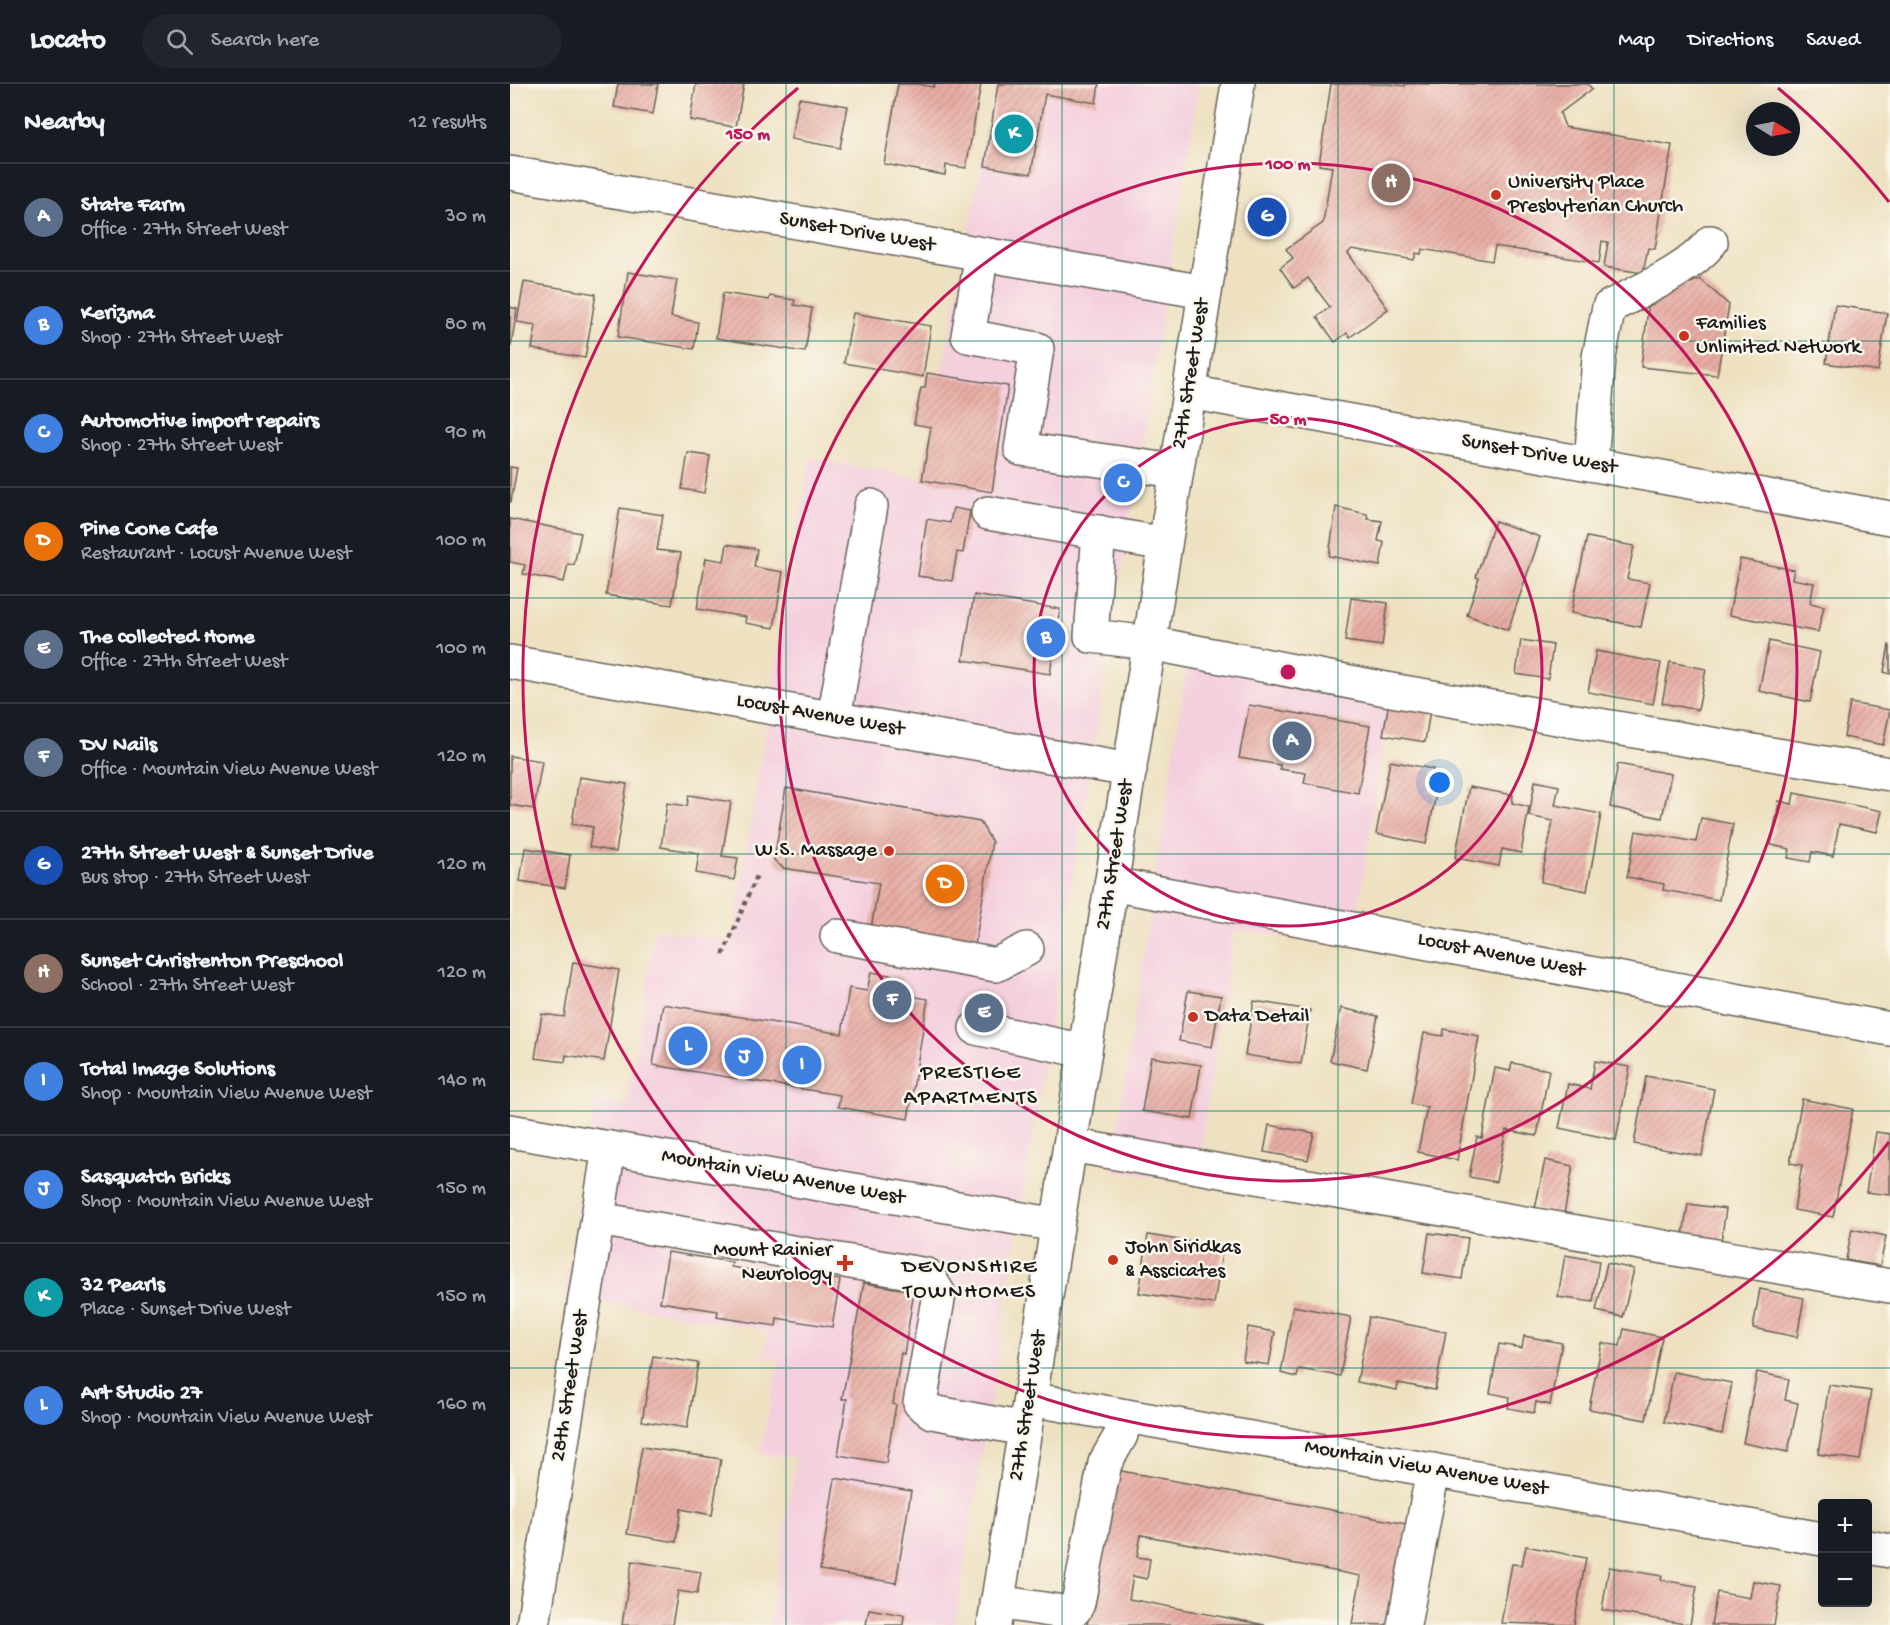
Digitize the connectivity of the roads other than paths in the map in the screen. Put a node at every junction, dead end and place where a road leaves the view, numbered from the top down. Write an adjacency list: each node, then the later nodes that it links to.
1 (1238, 84): 5 (street, 27th Street West)
2 (510, 173): 4 (street, Sunset Drive West)
3 (1711, 243): 7 (street)
4 (982, 254): 5 (street, Sunset Drive West); 8 (street)
5 (1205, 292): 6 (street, 27th Street West)
6 (1189, 392): 7 (street, Sunset Drive West); 8 (street, 27th Street West)
7 (1591, 464): 11 (street, Sunset Drive West)
8 (1176, 471): 13 (street, 27th Street West)
9 (871, 506): 16 (street)
10 (988, 513): 12 (street)
11 (1890, 518)
12 (1099, 532): 13 (street); 14 (street)
13 (1165, 544): 14 (street, 27th Street West)
14 (1150, 643): 17 (street, 27th Street West); 18 (street)
15 (510, 662): 16 (street, Locust Avenue West)
16 (834, 718): 17 (street, Locust Avenue West)
17 (1130, 770): 19 (street, 27th Street West)
18 (1890, 774)
19 (1111, 884): 23 (street, Locust Avenue West); 24 (street, 27th Street West)
20 (837, 936): 21 (street)
21 (1027, 949)
22 (976, 1028): 24 (street)
23 (1890, 1029)
24 (1085, 1051): 26 (street, 27th Street West)
25 (510, 1131): 27 (street, Mountain View Avenue West)
26 (1070, 1145): 29 (street, 27th Street West); 30 (street)
27 (609, 1148): 28 (street, 28th Street West); 29 (street, Mountain View Avenue West)
28 (598, 1219): 31 (street, Mountain View Avenue West); 38 (street, 28th Street West)
29 (1057, 1225): 31 (street, 27th Street West)
30 (1890, 1287)
31 (1027, 1414): 32 (street, Mountain View Avenue West); 37 (street, 27th Street West)
32 (1125, 1416): 33 (street, Mountain View Avenue West); 37 (street)
33 (1433, 1470): 34 (street, Mountain View Avenue West); 39 (street)
34 (1818, 1538)
35 (1872, 1548): 36 (street)
36 (1890, 1551)
37 (996, 1613)
38 (533, 1625)
39 (1404, 1625)

